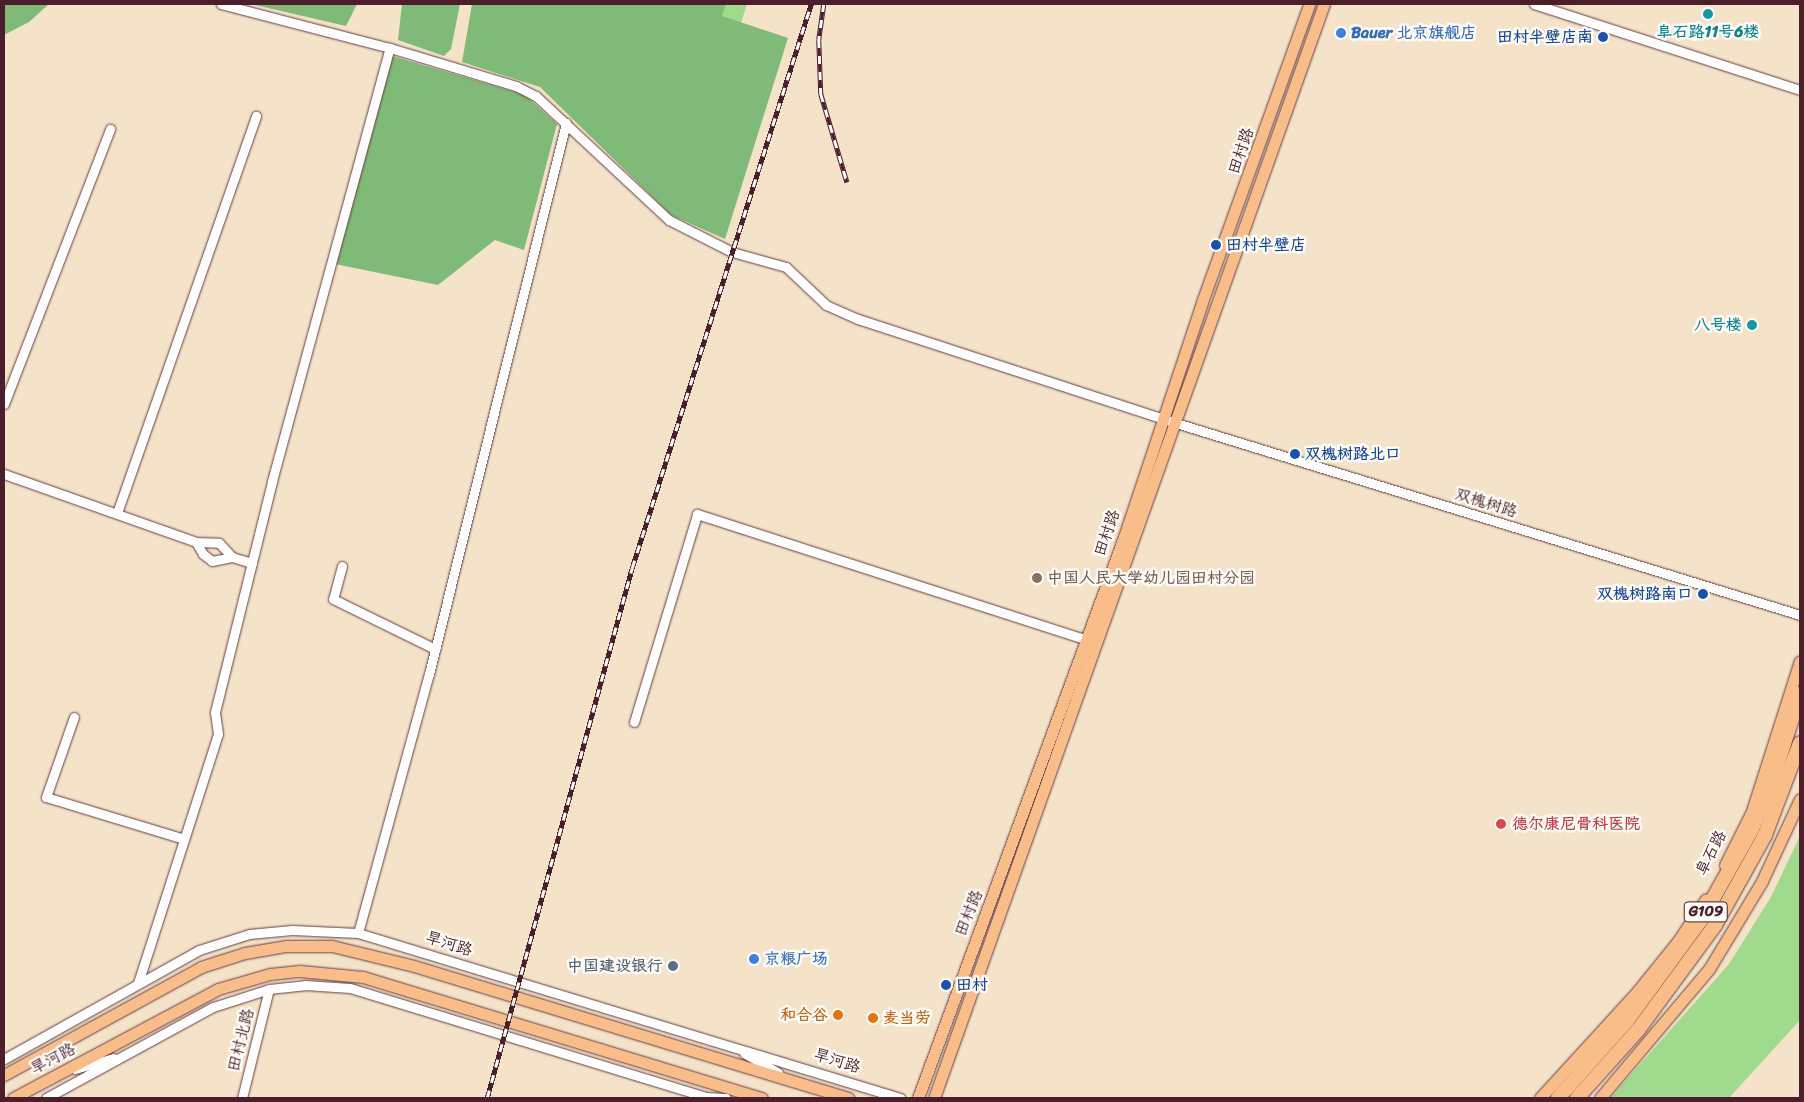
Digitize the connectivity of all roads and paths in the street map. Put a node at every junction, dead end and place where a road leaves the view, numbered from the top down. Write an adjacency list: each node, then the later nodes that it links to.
1 (221, 4): 5 (street, 双槐树路)
2 (1309, 4): 11 (main road, 田村路)
3 (1324, 4): 12 (main road, 田村路)
4 (1534, 4): 6 (street)
5 (390, 48): 8 (street, 双槐树路); 17 (street)
6 (1800, 90)
7 (256, 116): 14 (street)
8 (566, 123): 11 (street, 双槐树路); 21 (street)
9 (110, 129): 10 (street)
10 (4, 404)
11 (1164, 418): 12 (street, 双槐树路); 20 (main road, 田村路)
12 (1176, 423): 19 (street, 双槐树路); 47 (main road, 田村路)
13 (4, 474): 14 (street)
14 (117, 513): 15 (street)
15 (196, 542): 16 (street); 16 (street)
16 (232, 557): 17 (street)
17 (252, 563): 28 (street)
18 (342, 566): 21 (street)
19 (1800, 615)
20 (1086, 640): 25 (street); 46 (main road, 田村路)
21 (434, 649): 29 (street)
22 (1800, 661): 48 (main road, 阜石路)
23 (1800, 694): 49 (highway, 阜石路 / G109)
24 (74, 717): 28 (street)
25 (634, 722)
26 (1800, 743): 50 (highway, G109)
27 (1800, 799): 51 (main road)
28 (184, 839): 30 (street)
29 (358, 933): 30 (street, 旱河路); 32 (street, 旱河路)
30 (138, 982): 34 (street, 旱河路)
31 (269, 989): 33 (street, 旱河路); 40 (street, 田村北路); 41 (street, 旱河路)
32 (730, 1045): 37 (street); 45 (street, 旱河路)
33 (130, 1053): 35 (street); 39 (street, 旱河路)
34 (4, 1059)
35 (60, 1073): 38 (main road, 旱河路); 43 (main road, 旱河路)
36 (5, 1074): 37 (main road, 旱河路)
37 (789, 1080): 44 (main road, 旱河路)
38 (13, 1098)
39 (46, 1098)
40 (242, 1098)
41 (708, 1098): 42 (street, 旱河路)
42 (726, 1098)
43 (762, 1098)
44 (848, 1098)
45 (900, 1098)
46 (918, 1098)
47 (934, 1098)
48 (1540, 1098)
49 (1558, 1098)
50 (1577, 1098)
51 (1600, 1098)

